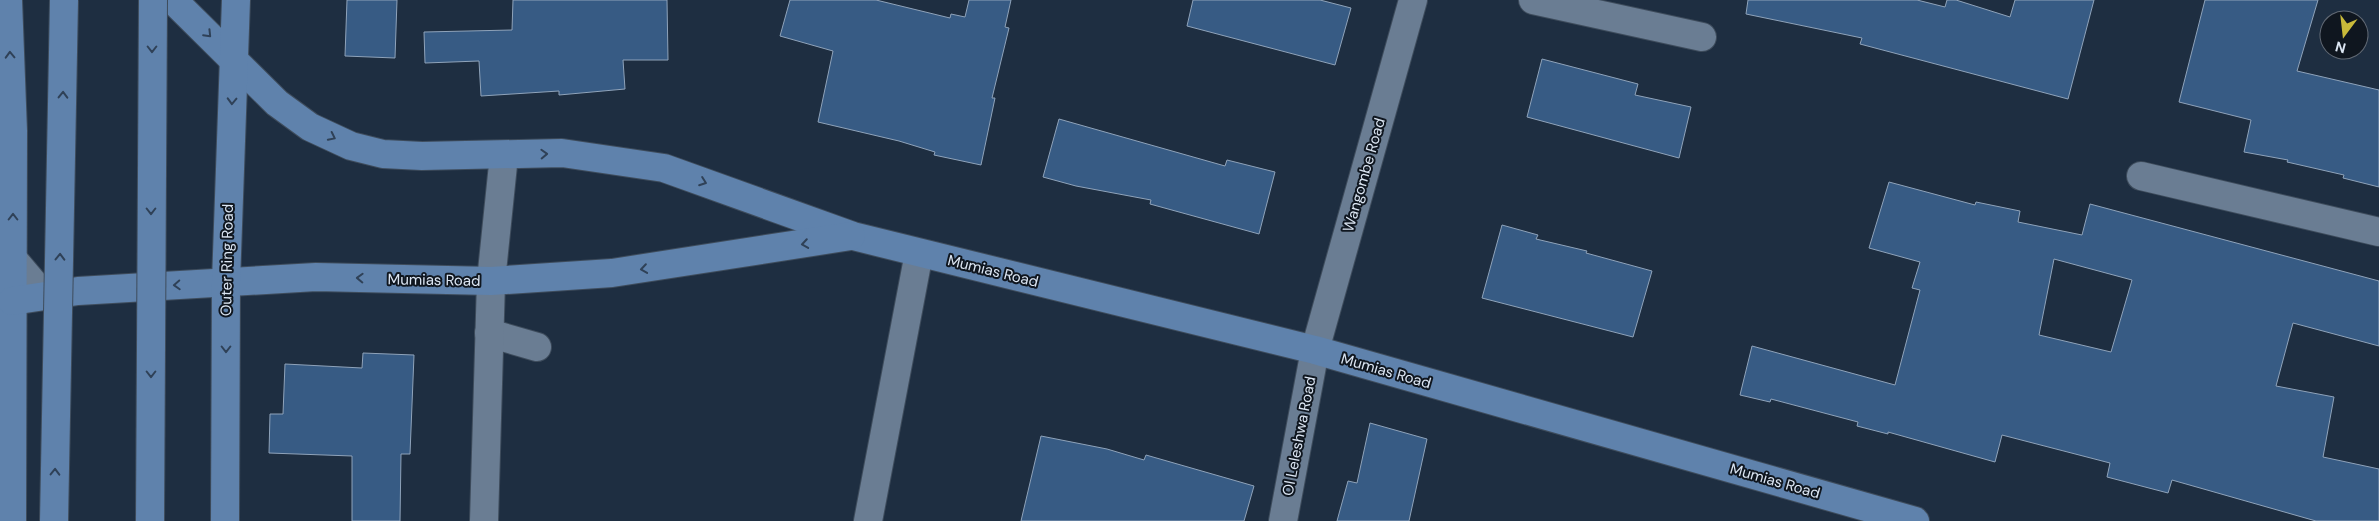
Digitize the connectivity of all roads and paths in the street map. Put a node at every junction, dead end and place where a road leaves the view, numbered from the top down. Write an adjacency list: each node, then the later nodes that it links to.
1 (8, 0): 10 (main road, one-way to 1)
2 (64, 0): 25 (main road, one-way to 2, bridge)
3 (153, 0): 26 (main road, one-way to 26, bridge)
4 (173, 0): 9 (main road, Mumias Road, one-way to 9)
5 (236, 0): 9 (main road, Outer Ring Road)
6 (1413, 0): 23 (street, Wangombe Road)
7 (1533, 0): 8 (street)
8 (1702, 37)
9 (234, 60): 11 (main road, Mumias Road, one-way to 11); 18 (main road, Outer Ring Road, one-way to 18)
10 (7, 131): 16 (main road, one-way to 10)
11 (504, 155): 14 (main road, Mumias Road, one-way to 14); 17 (street)
12 (2141, 176): 13 (street)
13 (2379, 232)
14 (853, 236): 15 (main road, Mumias Road); 17 (main road, Mumias Road, one-way to 17)
15 (919, 252): 23 (main road, Mumias Road); 29 (street)
16 (13, 259): 19 (street); 20 (main road)
17 (491, 281): 18 (main road, Mumias Road, one-way to 18); 21 (street)
18 (226, 282): 19 (main road, Mumias Road, one-way to 19); 27 (main road, Outer Ring Road, one-way to 27)
19 (78, 291): 20 (main road, Mumias Road)
20 (12, 301): 24 (main road)
21 (489, 333): 22 (street); 28 (street)
22 (537, 348)
23 (1314, 350): 30 (street, Ol Leleshwa Road); 31 (main road, Mumias Road)
24 (12, 521)
25 (54, 521)
26 (150, 521)
27 (225, 521)
28 (484, 521)
29 (868, 521)
30 (1283, 521)
31 (1915, 521)

